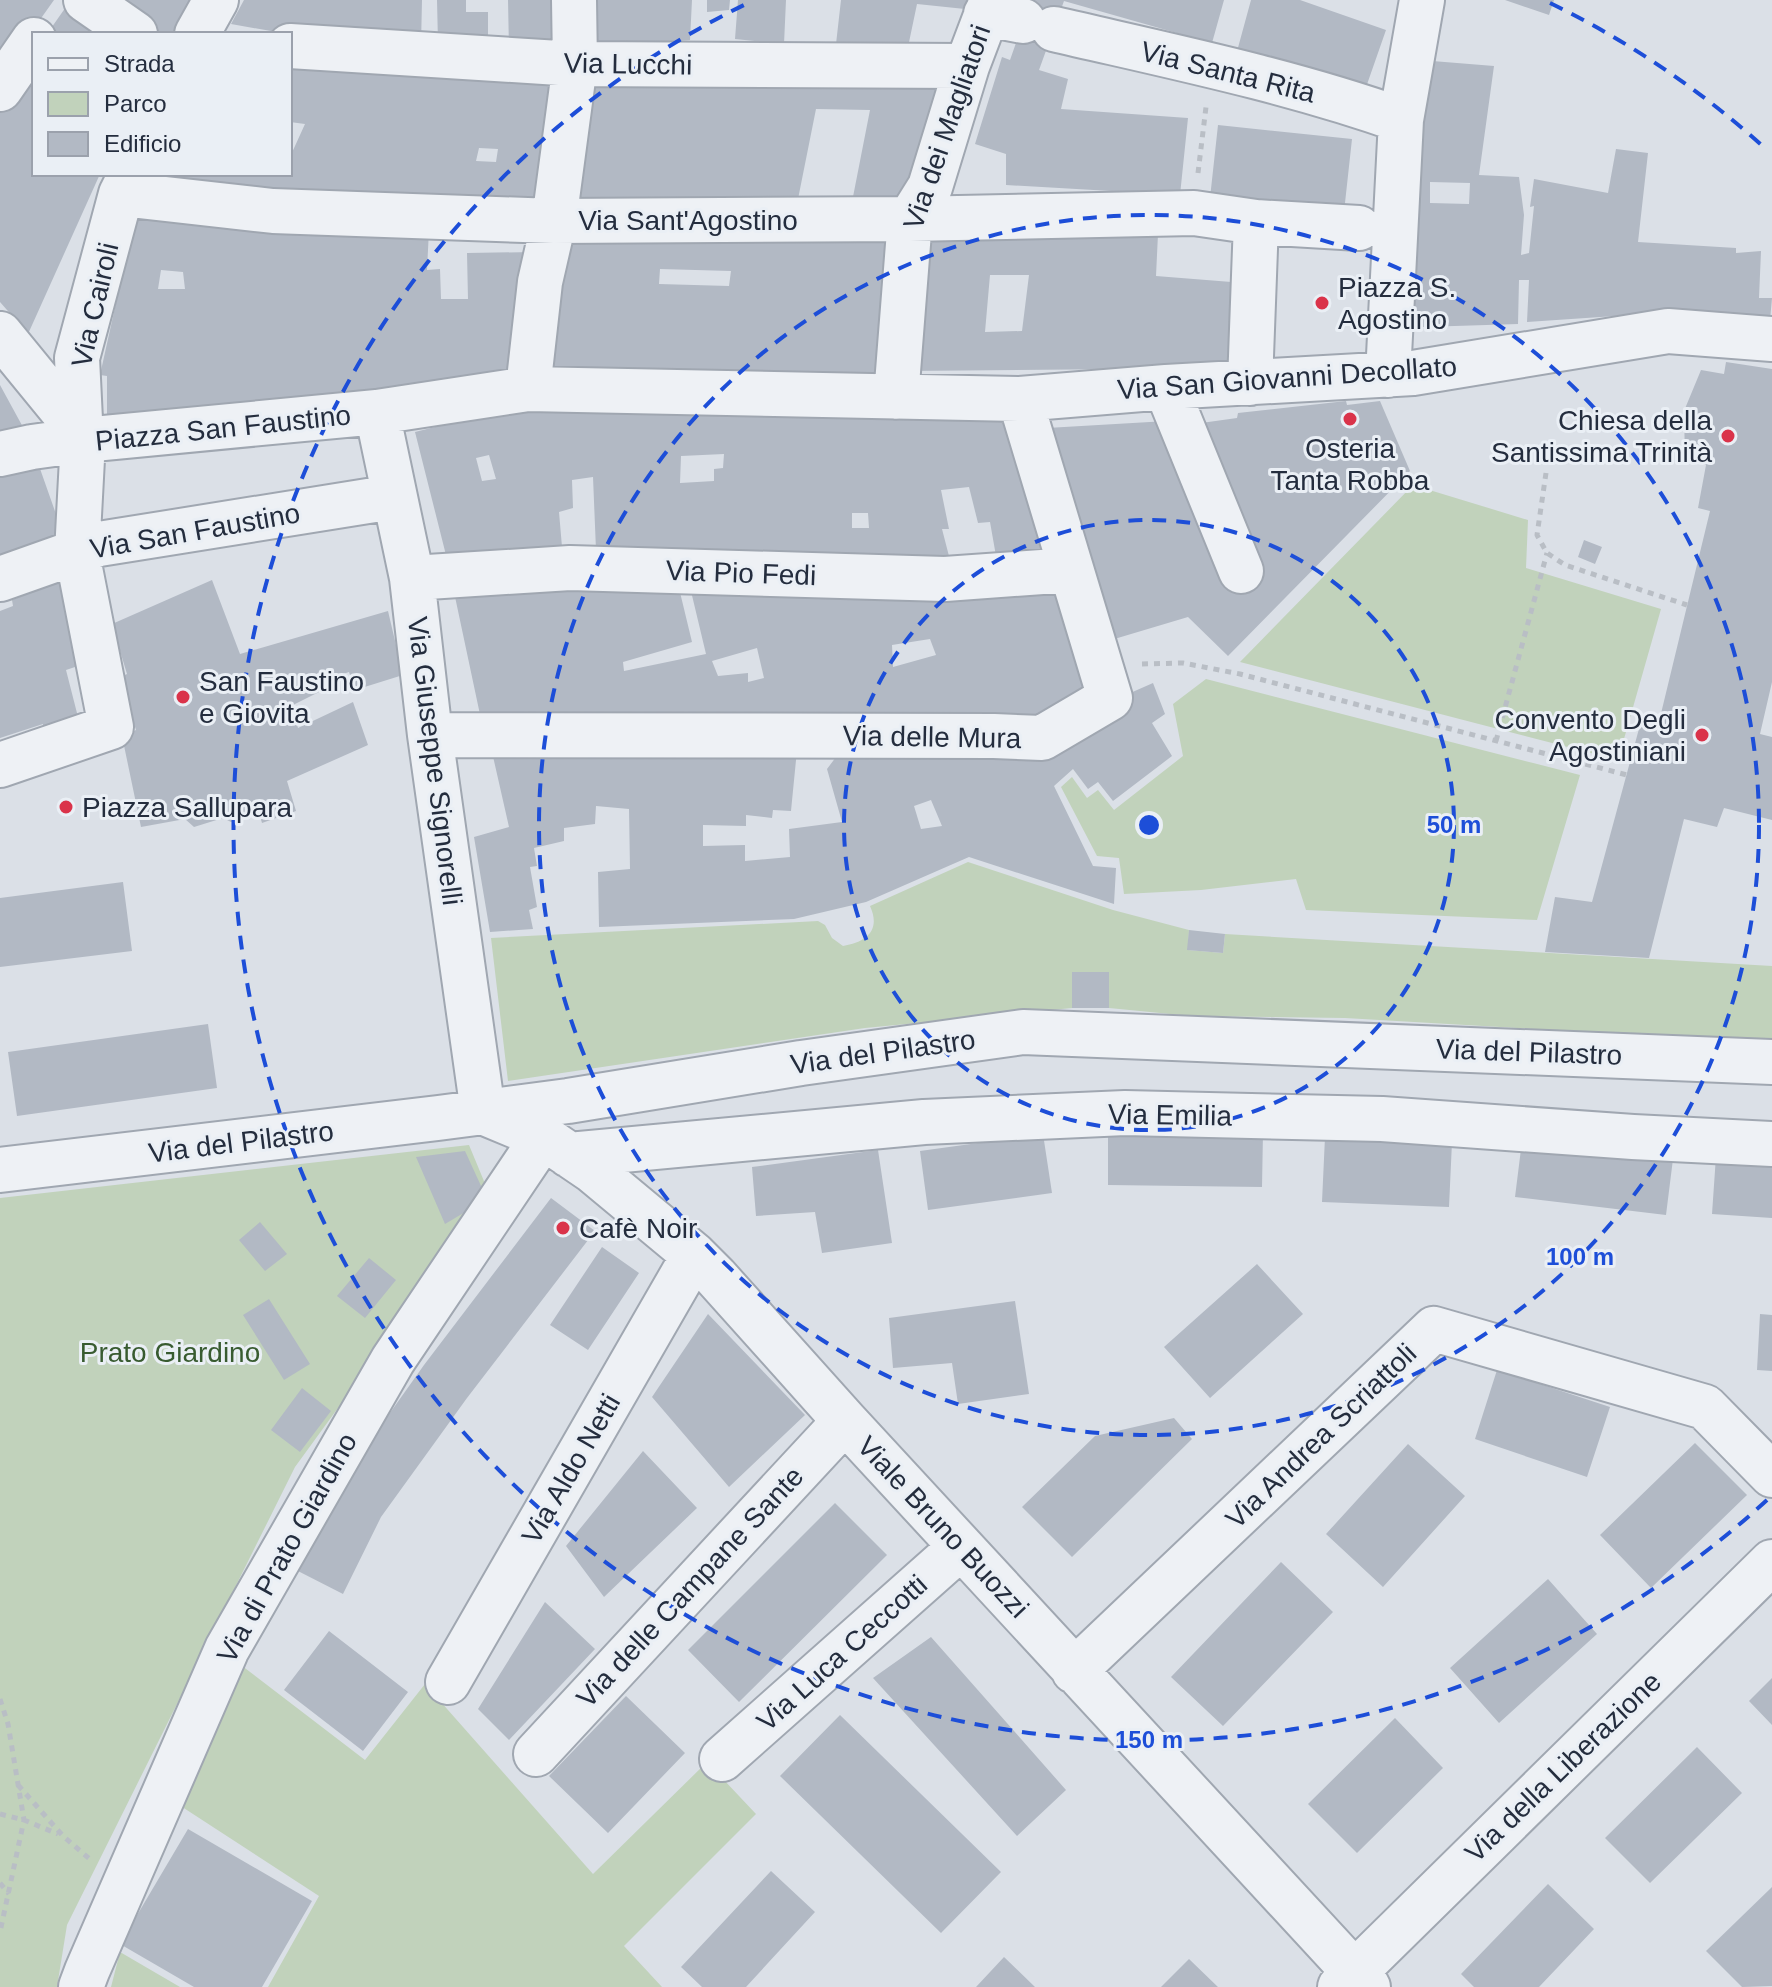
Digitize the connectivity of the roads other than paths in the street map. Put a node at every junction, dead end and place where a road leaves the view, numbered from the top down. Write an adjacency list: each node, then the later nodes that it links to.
1 (62, 0): 6 (street)
2 (86, 0): 7 (street)
3 (574, 0): 10 (street)
4 (1422, 0): 13 (street)
5 (1014, 16): 11 (street, Via dei Magliatori); 13 (street, Via Santa Rita)
6 (39, 32)
7 (132, 32)
8 (32, 43): 12 (street)
9 (292, 46): 10 (street, Via Lucchi)
10 (575, 64): 11 (street, Via Lucchi); 16 (street)
11 (967, 66): 15 (street, Via dei Magliatori)
12 (0, 89)
13 (1401, 120): 21 (street)
14 (126, 184): 16 (street, Via Sant'Agostino); 28 (street, Via Cairoli)
15 (910, 219): 16 (street, Via Sant'Agostino); 17 (street, Via Sant'Agostino); 25 (street, Via dei Magliatori)
16 (554, 221): 24 (street)
17 (1256, 222): 18 (street, Via Sant'Agostino); 22 (street)
18 (1359, 228)
19 (0, 334): 28 (street)
20 (1772, 339): 21 (street, Via San Giovanni Decollato)
21 (1388, 375): 22 (street, Via San Giovanni Decollato)
22 (1250, 383): 23 (street, Via San Giovanni Decollato)
23 (1166, 387): 26 (street, Via San Giovanni Decollato); 33 (street)
24 (528, 389): 25 (street, Via San Giovanni Decollato); 27 (street, Piazza San Faustino)
25 (896, 397): 26 (street, Via San Giovanni Decollato)
26 (1020, 399): 32 (street, Via delle Mura)
27 (377, 412): 28 (street, Piazza San Faustino); 30 (street, Via Giuseppe Signorelli)
28 (83, 440): 29 (street); 31 (street, Piazza San Faustino)
29 (0, 454)
30 (393, 497): 31 (street, Via San Faustino); 34 (street, Via Giuseppe Signorelli)
31 (77, 553): 35 (street, Via San Faustino); 37 (street)
32 (1070, 570): 34 (street, Via Pio Fedi); 36 (street, Via delle Mura)
33 (1241, 571)
34 (412, 578): 36 (street, Via Giuseppe Signorelli)
35 (0, 579)
36 (430, 735): 39 (street, Via Giuseppe Signorelli)
37 (0, 765)
38 (1772, 1062): 39 (street, Via del Pilastro)
39 (483, 1112): 41 (street, Viale Bruno Buozzi); 42 (street, Via del Pilastro)
40 (1772, 1144): 41 (street, Via Emilia)
41 (556, 1146): 43 (street, Viale Bruno Buozzi); 53 (street, Via di Prato Giardino)
42 (0, 1170)
43 (694, 1255): 44 (street, Viale Bruno Buozzi); 49 (street, Via Aldo Netti)
44 (845, 1421): 46 (street, Viale Bruno Buozzi); 50 (street, Via delle Campane Sante)
45 (1772, 1475): 48 (street, Via Andrea Scriattoli)
46 (961, 1547): 48 (street, Viale Bruno Buozzi); 51 (street, Via Luca Ceccotti)
47 (1772, 1562): 52 (street, Via della Liberazione)
48 (1074, 1671): 52 (street, Viale Bruno Buozzi)
49 (448, 1682)
50 (536, 1754)
51 (722, 1759)
52 (1354, 1982)
53 (81, 1987)

